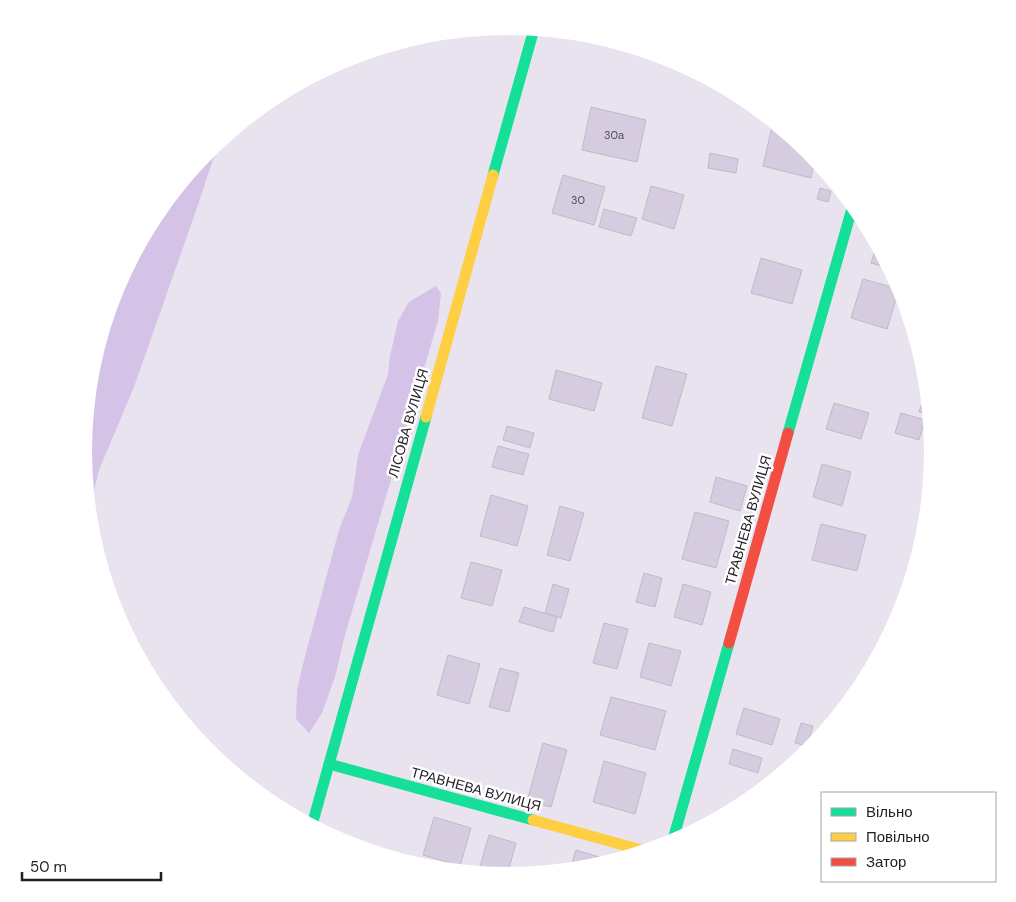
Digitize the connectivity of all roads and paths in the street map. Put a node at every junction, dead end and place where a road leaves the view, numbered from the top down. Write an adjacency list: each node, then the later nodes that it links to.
1 (532, 36): 3 (street, ЛІСОВА ВУЛИЦЯ)
2 (850, 215): 5 (street, ТРАВНЕВА ВУЛИЦЯ)
3 (328, 764): 4 (street, ЛІСОВА ВУЛИЦЯ); 6 (street, ТРАВНЕВА ВУЛИЦЯ)
4 (314, 818)
5 (675, 831)
6 (633, 848)

